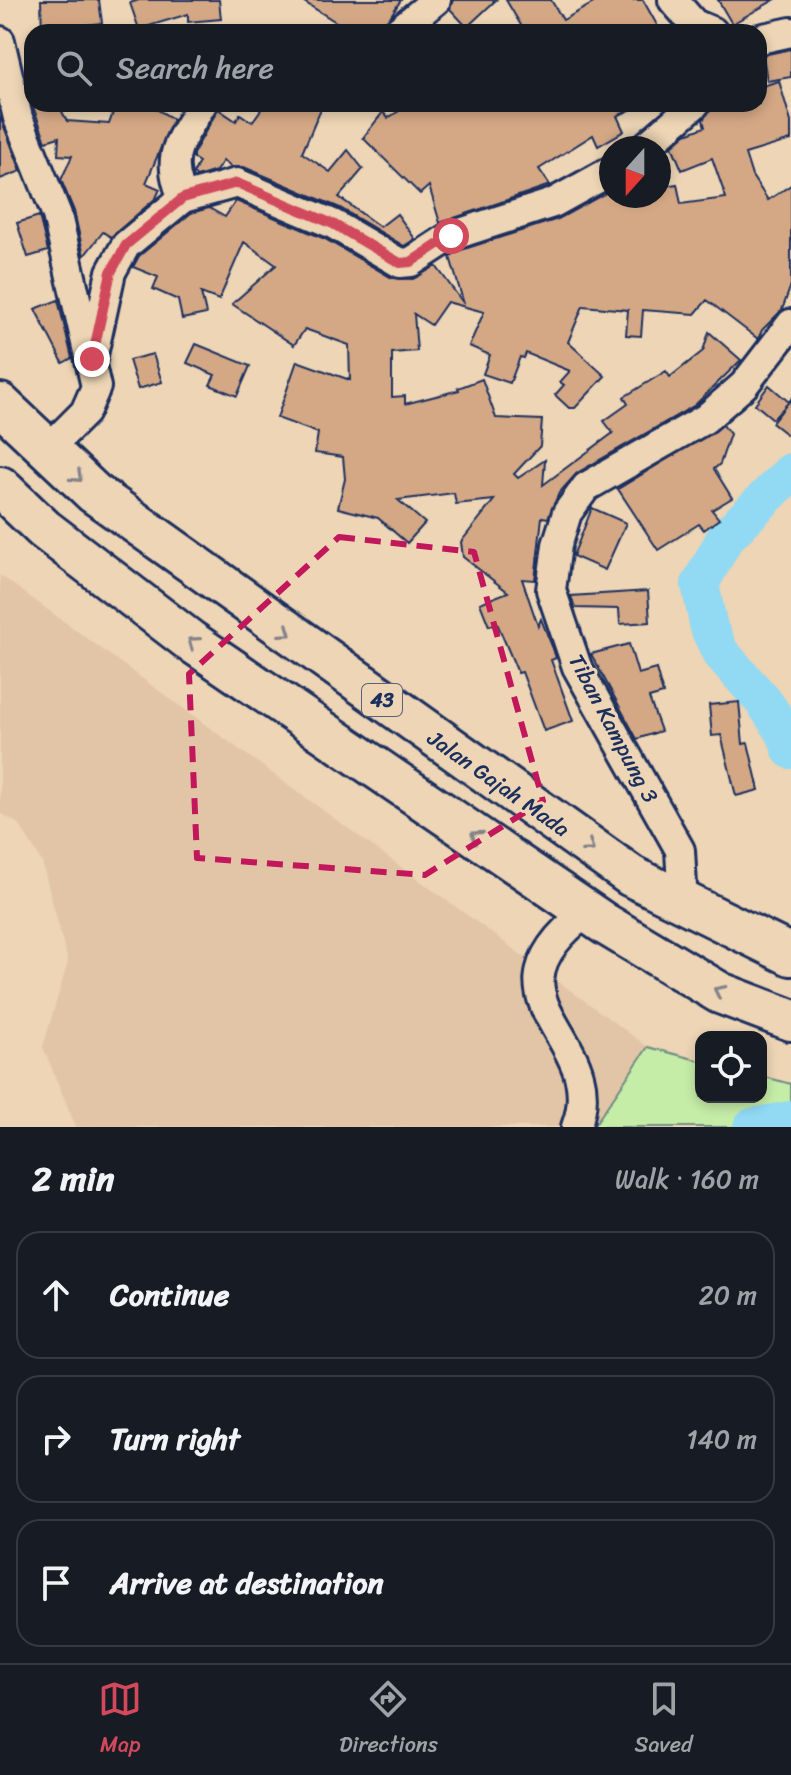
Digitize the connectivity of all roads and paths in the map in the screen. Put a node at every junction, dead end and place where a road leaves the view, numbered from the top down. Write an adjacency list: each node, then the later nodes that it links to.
1 (436, 0): 3 (street)
2 (673, 0): 4 (street)
3 (407, 24)
4 (694, 24)
5 (791, 32): 6 (street)
6 (767, 37)
7 (0, 41): 14 (street)
8 (198, 112): 12 (street)
9 (686, 112): 10 (street)
10 (658, 136)
11 (599, 178): 12 (street)
12 (183, 198): 14 (street)
13 (791, 324): 18 (street, Tiban Kampung 3)
14 (92, 359): 16 (street)
15 (0, 404): 16 (highway, Jalan Gajah Mada / 43)
16 (48, 449): 18 (highway, Jalan Gajah Mada / 43, one-way to 18)
17 (0, 487): 19 (highway, one-way to 17)
18 (683, 905): 20 (highway, Jalan Gajah Mada / 43)
19 (588, 911): 21 (highway, one-way to 19); 22 (street)
20 (791, 955)
21 (791, 1020)
22 (576, 1127)

